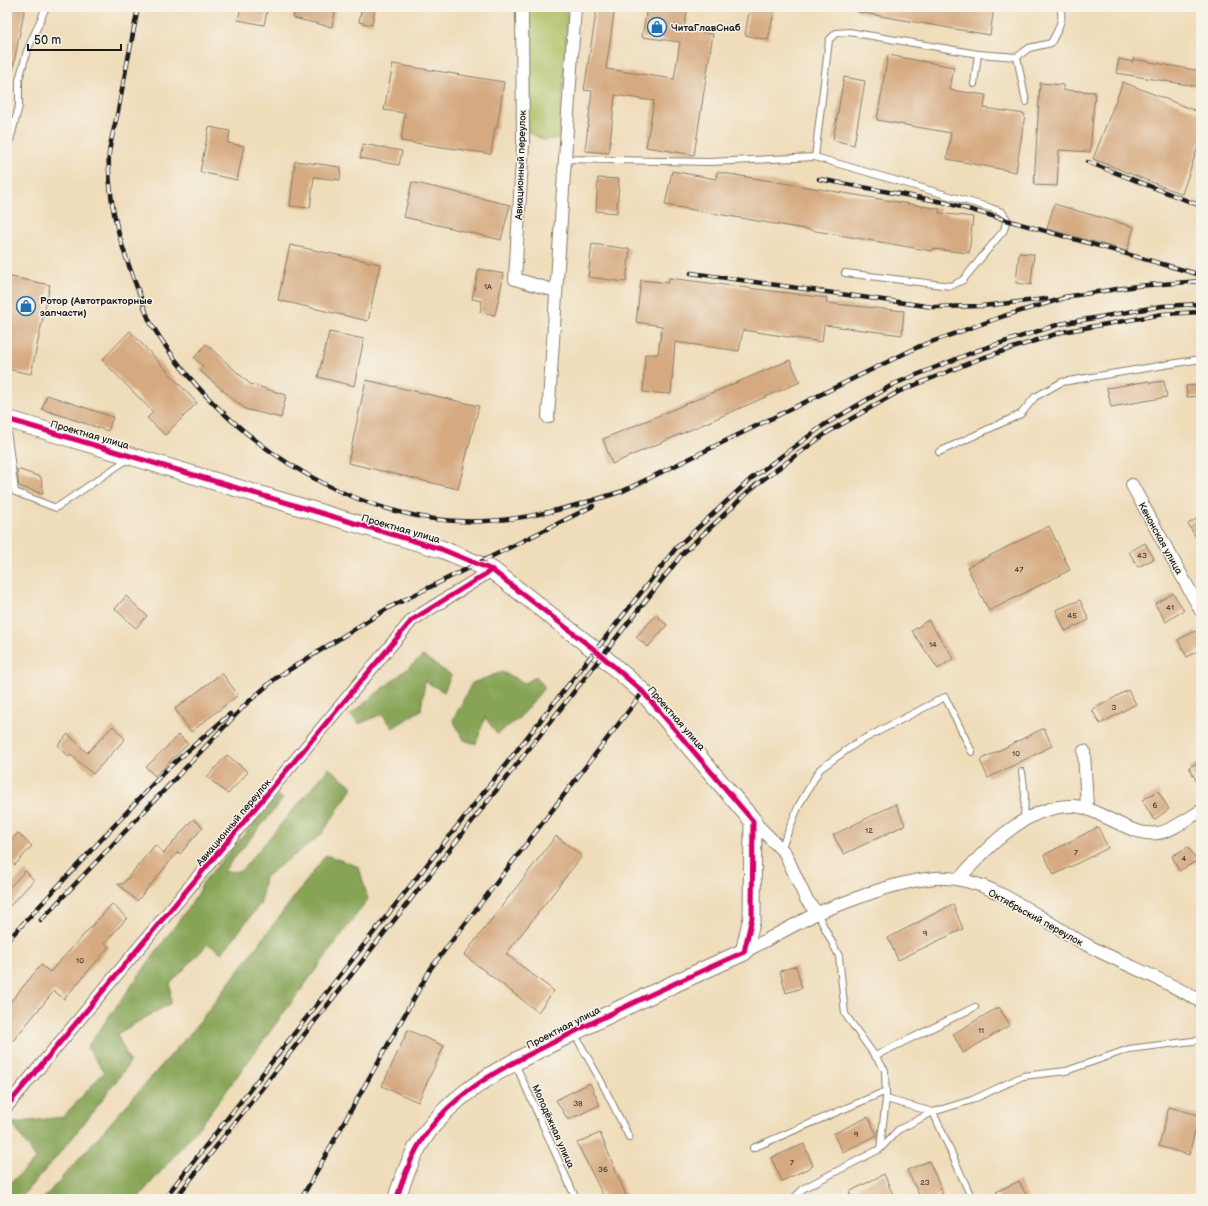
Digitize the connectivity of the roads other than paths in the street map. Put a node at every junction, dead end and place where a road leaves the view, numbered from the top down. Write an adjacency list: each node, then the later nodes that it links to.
1 (46, 7): 9 (lane)
2 (522, 7): 13 (street, Авиационный переулок)
3 (575, 7): 11 (street)
4 (1059, 7): 6 (lane)
5 (978, 54): 6 (lane); 7 (lane); 10 (lane)
6 (1017, 57): 8 (lane)
7 (974, 84)
8 (1026, 102)
9 (7, 152)
10 (815, 157): 11 (lane); 12 (lane)
11 (565, 159): 13 (street)
12 (845, 273)
13 (556, 291): 15 (street)
14 (1201, 359): 18 (lane)
15 (548, 417)
16 (7, 419): 19 (street, Проектная улица)
17 (7, 430): 19 (lane)
18 (939, 452)
19 (133, 456): 21 (street, Проектная улица)
20 (1132, 485): 22 (street, Кенонская улица)
21 (492, 570): 29 (street, Проектная улица); 42 (street, Авиационный переулок)
22 (1201, 611)
23 (1084, 751): 26 (street)
24 (972, 752): 30 (lane)
25 (1022, 772): 28 (lane)
26 (1087, 808): 27 (street); 28 (street)
27 (1201, 811)
28 (1024, 819): 31 (street)
29 (753, 821): 30 (street); 33 (street)
30 (781, 849): 32 (street)
31 (959, 879): 32 (street, Октябрьский переулок); 34 (street, Октябрьский переулок)
32 (817, 913): 33 (street, Октябрьский переулок); 38 (lane)
33 (744, 952): 36 (street, Проектная улица)
34 (1201, 1002)
35 (975, 1006): 38 (lane)
36 (573, 1032): 39 (street, Проектная улица); 44 (lane)
37 (1201, 1040): 43 (lane)
38 (875, 1056): 40 (lane)
39 (515, 1061): 47 (street, Проектная улица); 48 (lane, Молодёжная улица)
40 (886, 1091): 41 (lane); 45 (lane)
41 (886, 1099): 43 (lane); 46 (lane)
42 (7, 1106)
43 (933, 1112): 46 (lane); 50 (lane)
44 (629, 1137)
45 (753, 1148)
46 (880, 1149): 49 (lane)
47 (398, 1196)
48 (576, 1199)
49 (793, 1199)
50 (972, 1199)

